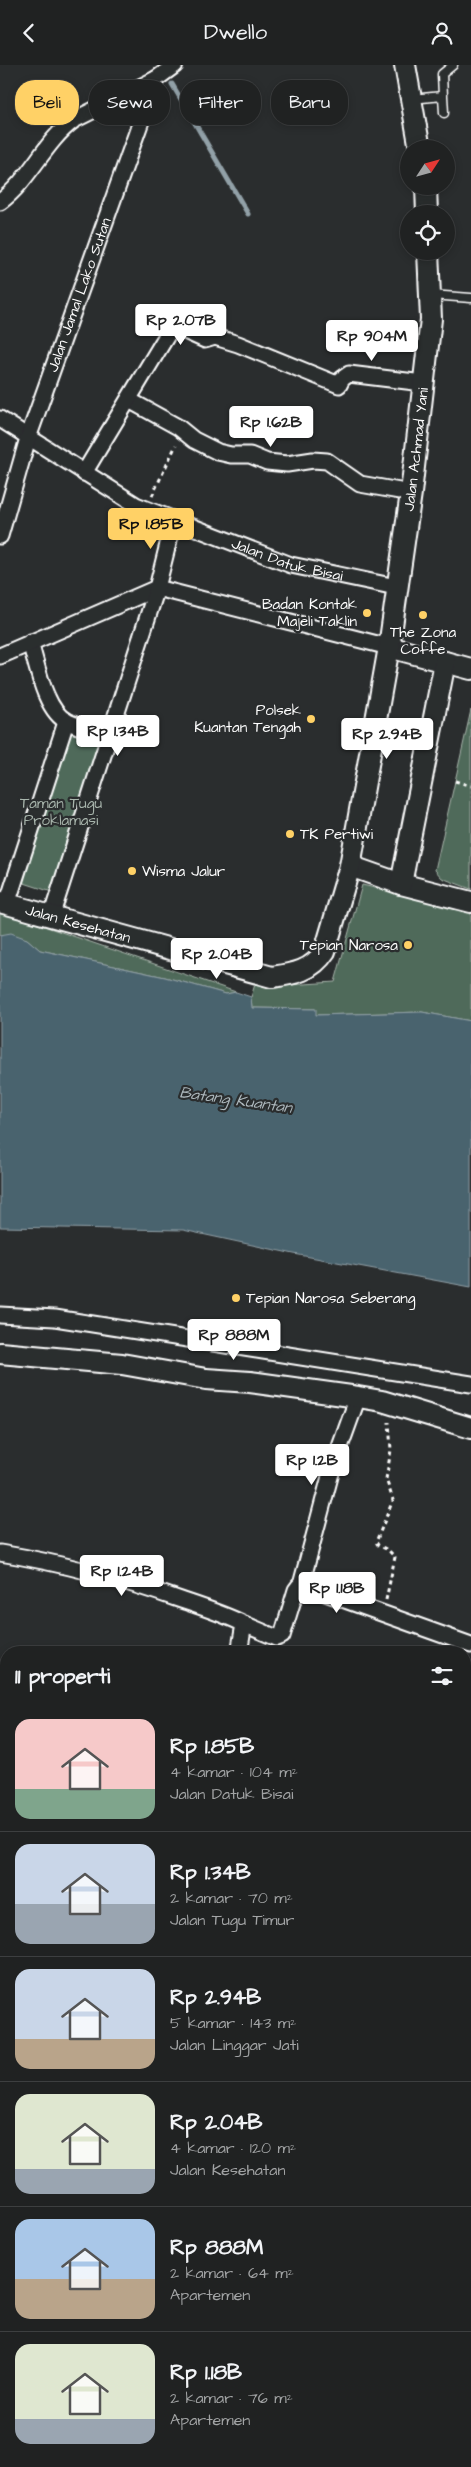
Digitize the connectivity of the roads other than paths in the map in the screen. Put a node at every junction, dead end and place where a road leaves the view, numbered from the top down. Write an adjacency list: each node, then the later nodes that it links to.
1 (175, 65): 4 (street)
2 (405, 65): 6 (street)
3 (453, 65): 5 (lane)
4 (156, 79): 9 (street); 16 (street, Jalan Jamal Lako Sutan)
5 (443, 96): 6 (lane); 7 (lane)
6 (411, 99): 8 (street)
7 (444, 113)
8 (418, 140)
9 (0, 202)
10 (428, 260): 11 (street, Jalan Achmad Yani)
11 (430, 295): 12 (lane); 13 (street, Jalan Achmad Yani)
12 (471, 298)
13 (423, 383): 14 (street); 18 (street, Jalan Achmad Yani)
14 (129, 400): 17 (street); 18 (street)
15 (0, 419): 16 (street, Jalan Datuk Bisai)
16 (28, 438): 17 (street, Jalan Datuk Bisai); 20 (street, Jalan Jamal Lako Sutan)
17 (84, 473): 19 (street, Jalan Datuk Bisai)
18 (411, 493): 21 (street, Jalan Achmad Yani)
19 (174, 520): 21 (street, Jalan Datuk Bisai); 22 (street)
20 (0, 536)
21 (396, 587): 24 (street, Jalan Achmad Yani)
22 (157, 588): 23 (street); 24 (street); 29 (street)
23 (30, 642): 25 (street); 28 (street)
24 (389, 647): 26 (street); 30 (street, Jalan Kesehatan)
25 (0, 656)
26 (444, 662): 27 (street); 31 (street)
27 (470, 667)
28 (66, 722): 29 (street); 33 (street)
29 (109, 735): 34 (street)
30 (350, 866): 31 (street); 34 (street, Jalan Kesehatan)
31 (401, 884): 32 (street)
32 (471, 902)
33 (4, 903): 34 (street, Jalan Kesehatan)
34 (51, 917)
35 (0, 1315): 37 (street)
36 (0, 1353): 38 (street)
37 (471, 1384)
38 (358, 1397): 39 (street); 41 (street)
39 (471, 1428)
40 (0, 1553): 42 (street)
41 (301, 1585): 42 (street); 43 (street)
42 (244, 1624): 44 (street)
43 (471, 1645)
44 (240, 1646)

